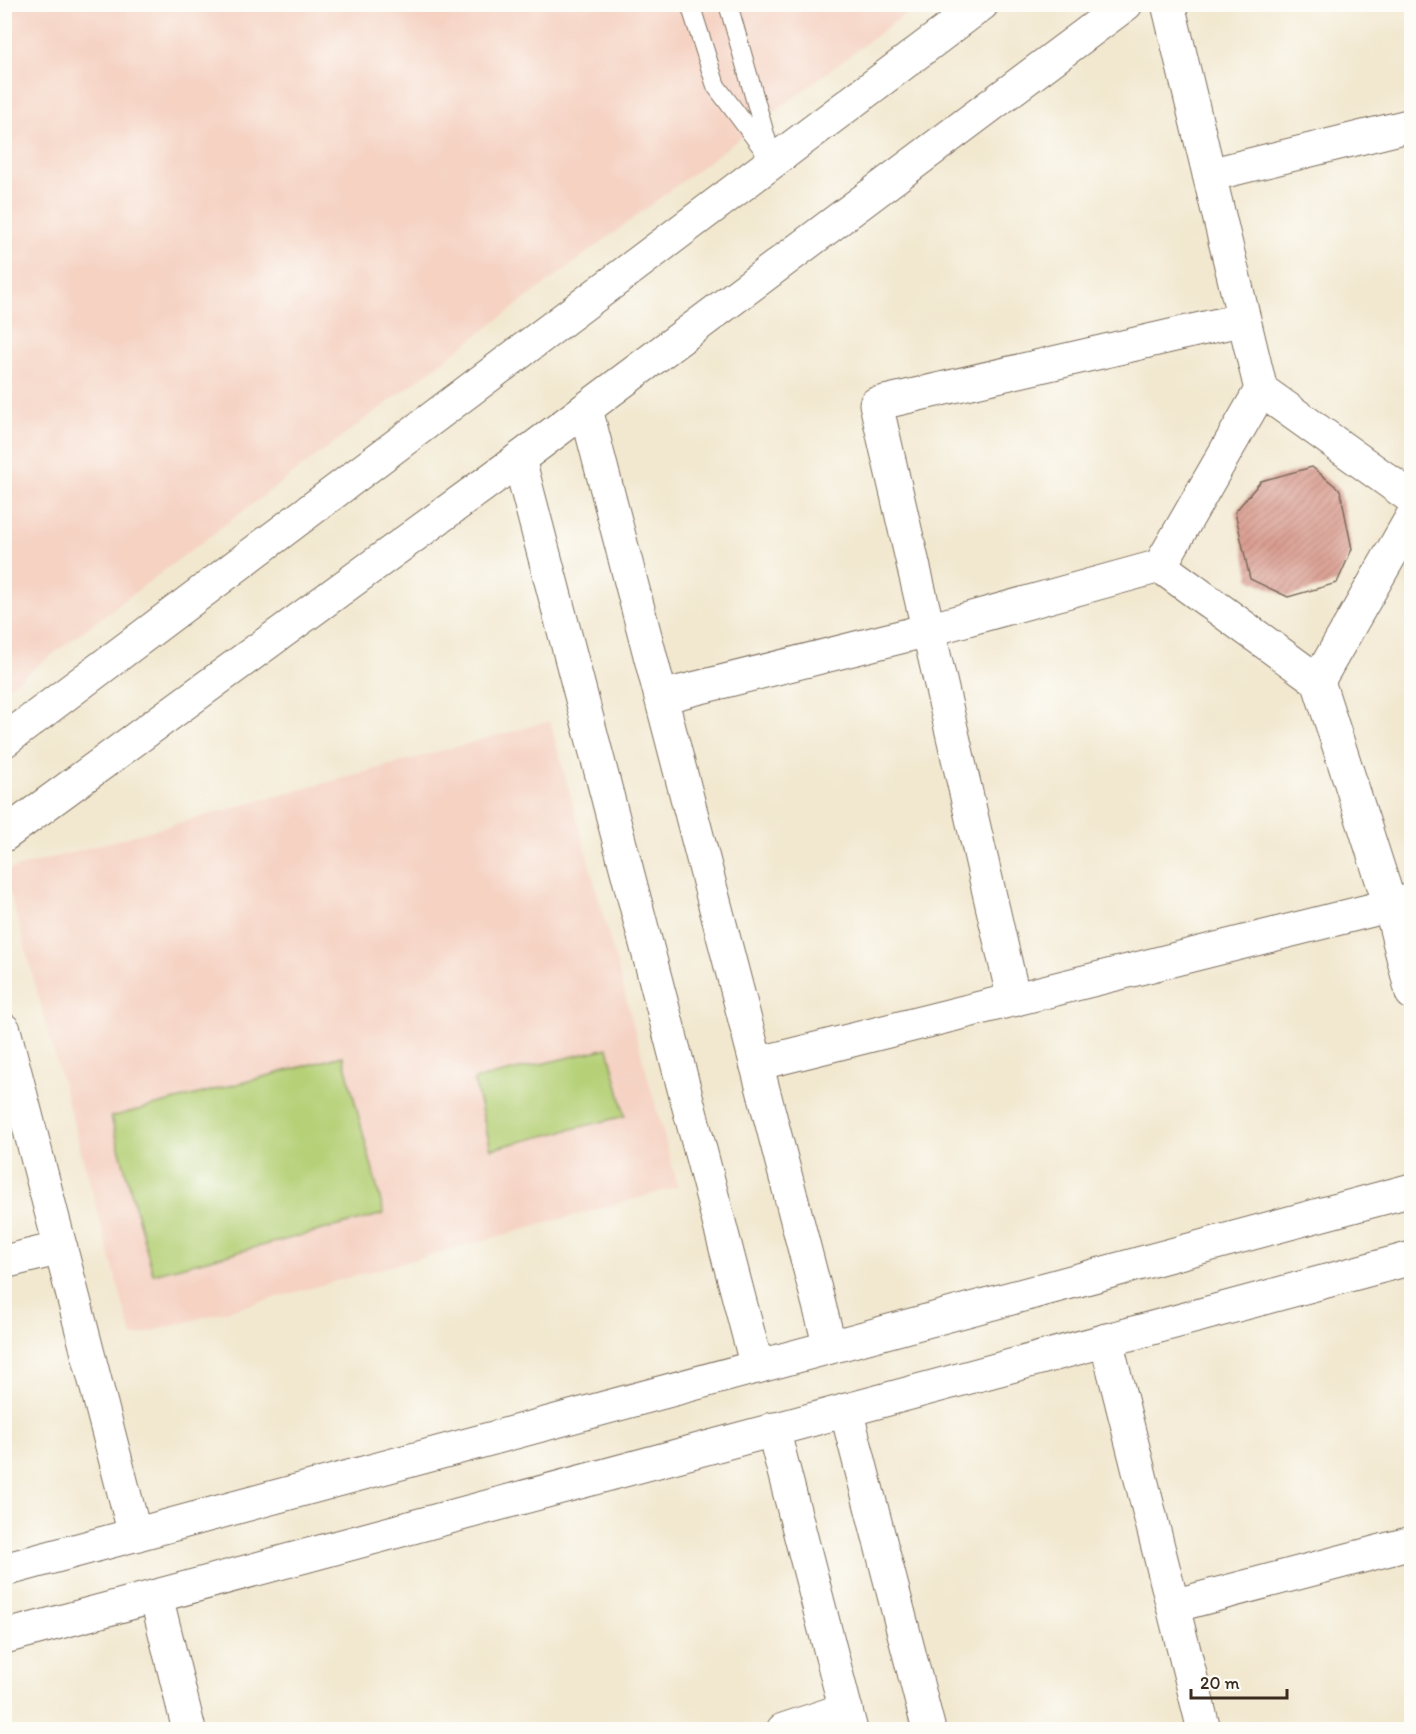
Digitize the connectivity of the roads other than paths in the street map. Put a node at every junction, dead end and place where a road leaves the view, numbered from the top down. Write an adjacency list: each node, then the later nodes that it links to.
1 (690, 4): 7 (lane)
2 (728, 4): 7 (lane)
3 (982, 4): 7 (street)
4 (1126, 4): 11 (street)
5 (1168, 4): 8 (street)
6 (1412, 125): 8 (street)
7 (773, 162): 19 (street)
8 (1209, 175): 9 (street)
9 (1244, 319): 10 (street); 16 (street)
10 (1261, 390): 13 (street); 15 (street)
11 (586, 409): 12 (street); 18 (street)
12 (519, 459): 20 (street); 32 (street)
13 (1412, 498)
14 (1412, 517): 17 (street)
15 (1160, 566): 16 (street); 17 (street)
16 (928, 630): 18 (street); 23 (street)
17 (1318, 681): 21 (street)
18 (661, 697): 25 (street)
19 (4, 741)
20 (4, 834)
21 (1401, 903): 22 (street); 23 (street)
22 (1412, 993)
23 (1014, 1000): 25 (street)
24 (4, 1030): 27 (street)
25 (756, 1064): 31 (street)
26 (1412, 1190): 31 (street)
27 (61, 1248): 29 (street); 35 (street)
28 (1412, 1258): 30 (street)
29 (4, 1262)
30 (1106, 1340): 33 (street); 39 (street)
31 (830, 1347): 32 (street)
32 (757, 1367): 35 (street)
33 (846, 1410): 34 (street); 44 (street)
34 (773, 1429): 38 (street); 41 (street)
35 (135, 1535): 37 (street)
36 (1412, 1543): 39 (street)
37 (4, 1570)
38 (156, 1596): 40 (street); 42 (street)
39 (1173, 1606): 45 (street)
40 (4, 1637)
41 (849, 1719): 43 (street)
42 (189, 1730)
43 (783, 1730)
44 (929, 1730)
45 (1204, 1730)

